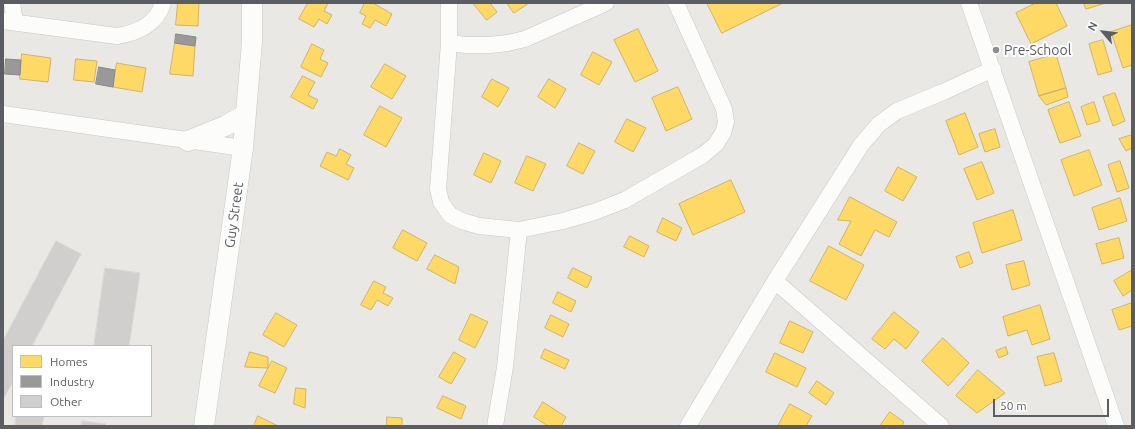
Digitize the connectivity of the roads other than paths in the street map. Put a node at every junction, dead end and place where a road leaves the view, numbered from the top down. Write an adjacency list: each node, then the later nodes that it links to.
1 (12, 3): 8 (street)
2 (163, 3): 8 (street)
3 (252, 3): 12 (street, Guy Street)
4 (449, 3): 9 (street)
5 (606, 3): 9 (street)
6 (676, 3): 15 (street)
7 (970, 3): 10 (street)
8 (9, 21)
9 (449, 43): 15 (street)
10 (993, 69): 16 (street); 21 (street)
11 (3, 114): 13 (street)
12 (246, 114): 13 (street); 14 (street, Guy Street)
13 (188, 141): 14 (street)
14 (243, 148): 17 (street, Guy Street)
15 (519, 230): 18 (street)
16 (775, 281): 19 (street); 20 (street)
17 (204, 426)
18 (495, 426)
19 (688, 426)
20 (941, 426)
21 (1116, 426)

